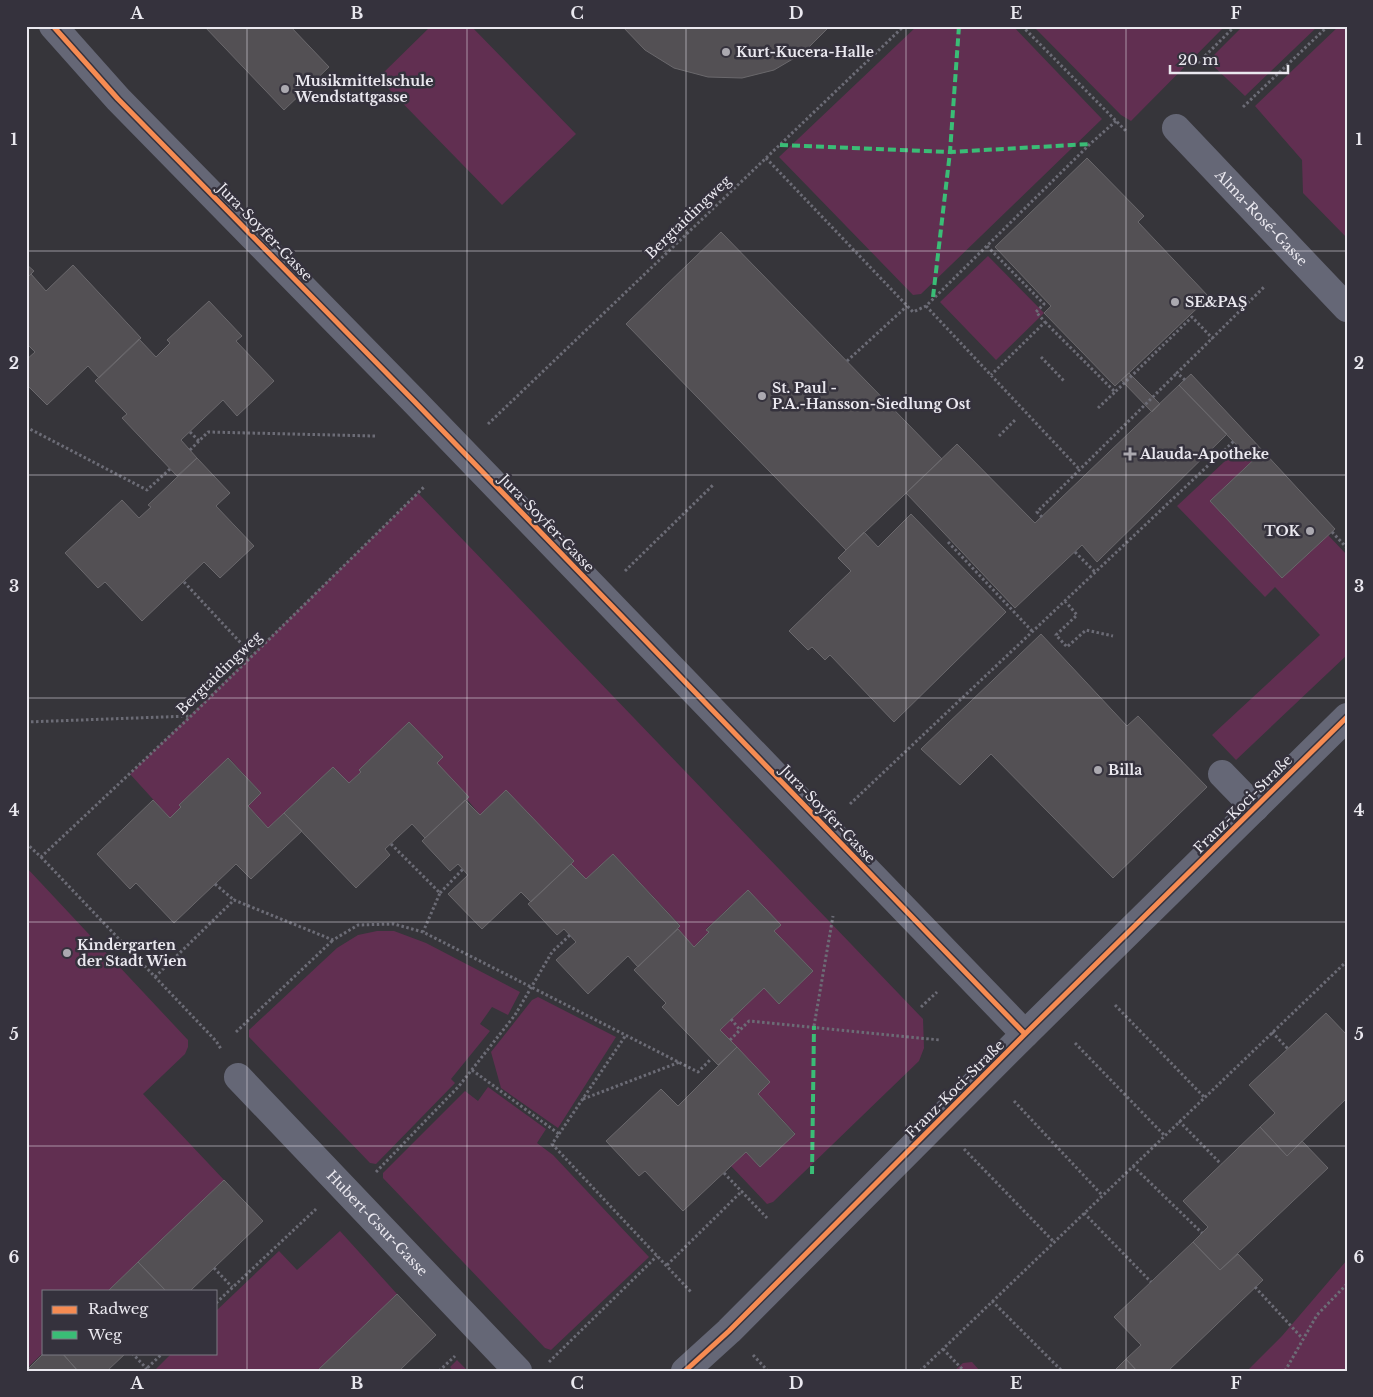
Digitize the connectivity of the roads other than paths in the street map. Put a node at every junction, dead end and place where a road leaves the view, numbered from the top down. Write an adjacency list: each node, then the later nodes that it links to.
1 (54, 26): 7 (street, Jura-Soyfer-Gasse)
2 (1176, 128): 3 (street, Alma-Rosé-Gasse)
3 (1347, 308)
4 (1347, 716): 6 (street, Franz-Koci-Straße)
5 (1222, 774): 6 (street)
6 (1255, 808): 7 (street, Franz-Koci-Straße)
7 (1025, 1034): 10 (street, Franz-Koci-Straße)
8 (238, 1077): 9 (street, Hubert-Gsur-Gasse)
9 (518, 1371)
10 (685, 1371)

